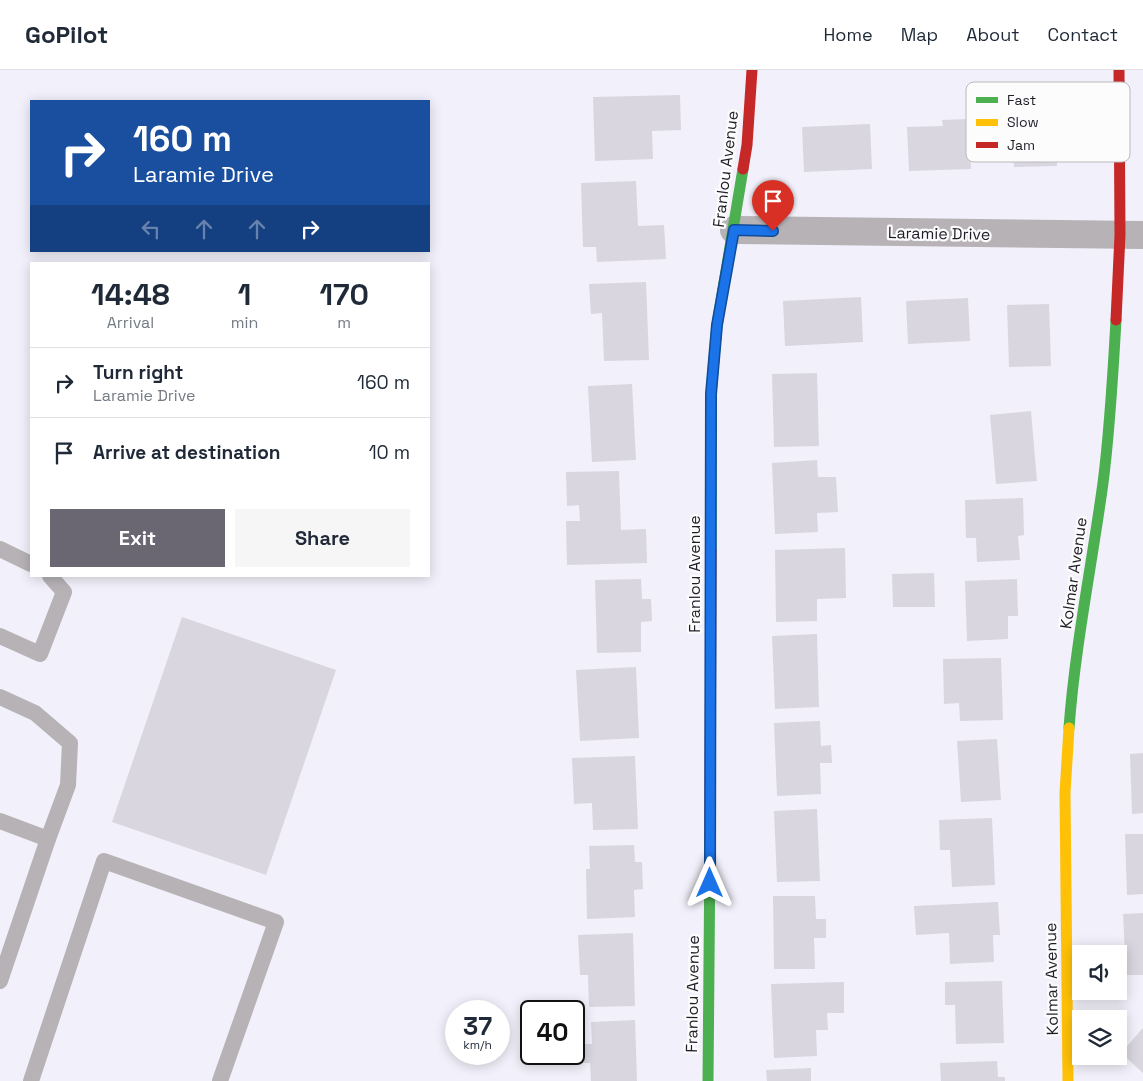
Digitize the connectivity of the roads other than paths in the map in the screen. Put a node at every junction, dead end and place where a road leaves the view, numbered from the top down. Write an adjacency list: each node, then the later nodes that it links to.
1 (752, 70): 3 (street, Franlou Avenue)
2 (1126, 162): 4 (street, Kolmar Avenue)
3 (734, 230): 4 (street, Laramie Drive); 15 (street, Franlou Avenue)
4 (1131, 235): 16 (street, Kolmar Avenue)
5 (0, 549): 6 (lane)
6 (30, 564)
7 (51, 577): 8 (lane)
8 (0, 636)
9 (0, 697): 11 (lane)
10 (0, 821): 11 (lane)
11 (48, 839): 12 (lane)
12 (0, 981)
13 (31, 1081): 14 (lane)
14 (220, 1081)
15 (708, 1081)
16 (1068, 1081)

